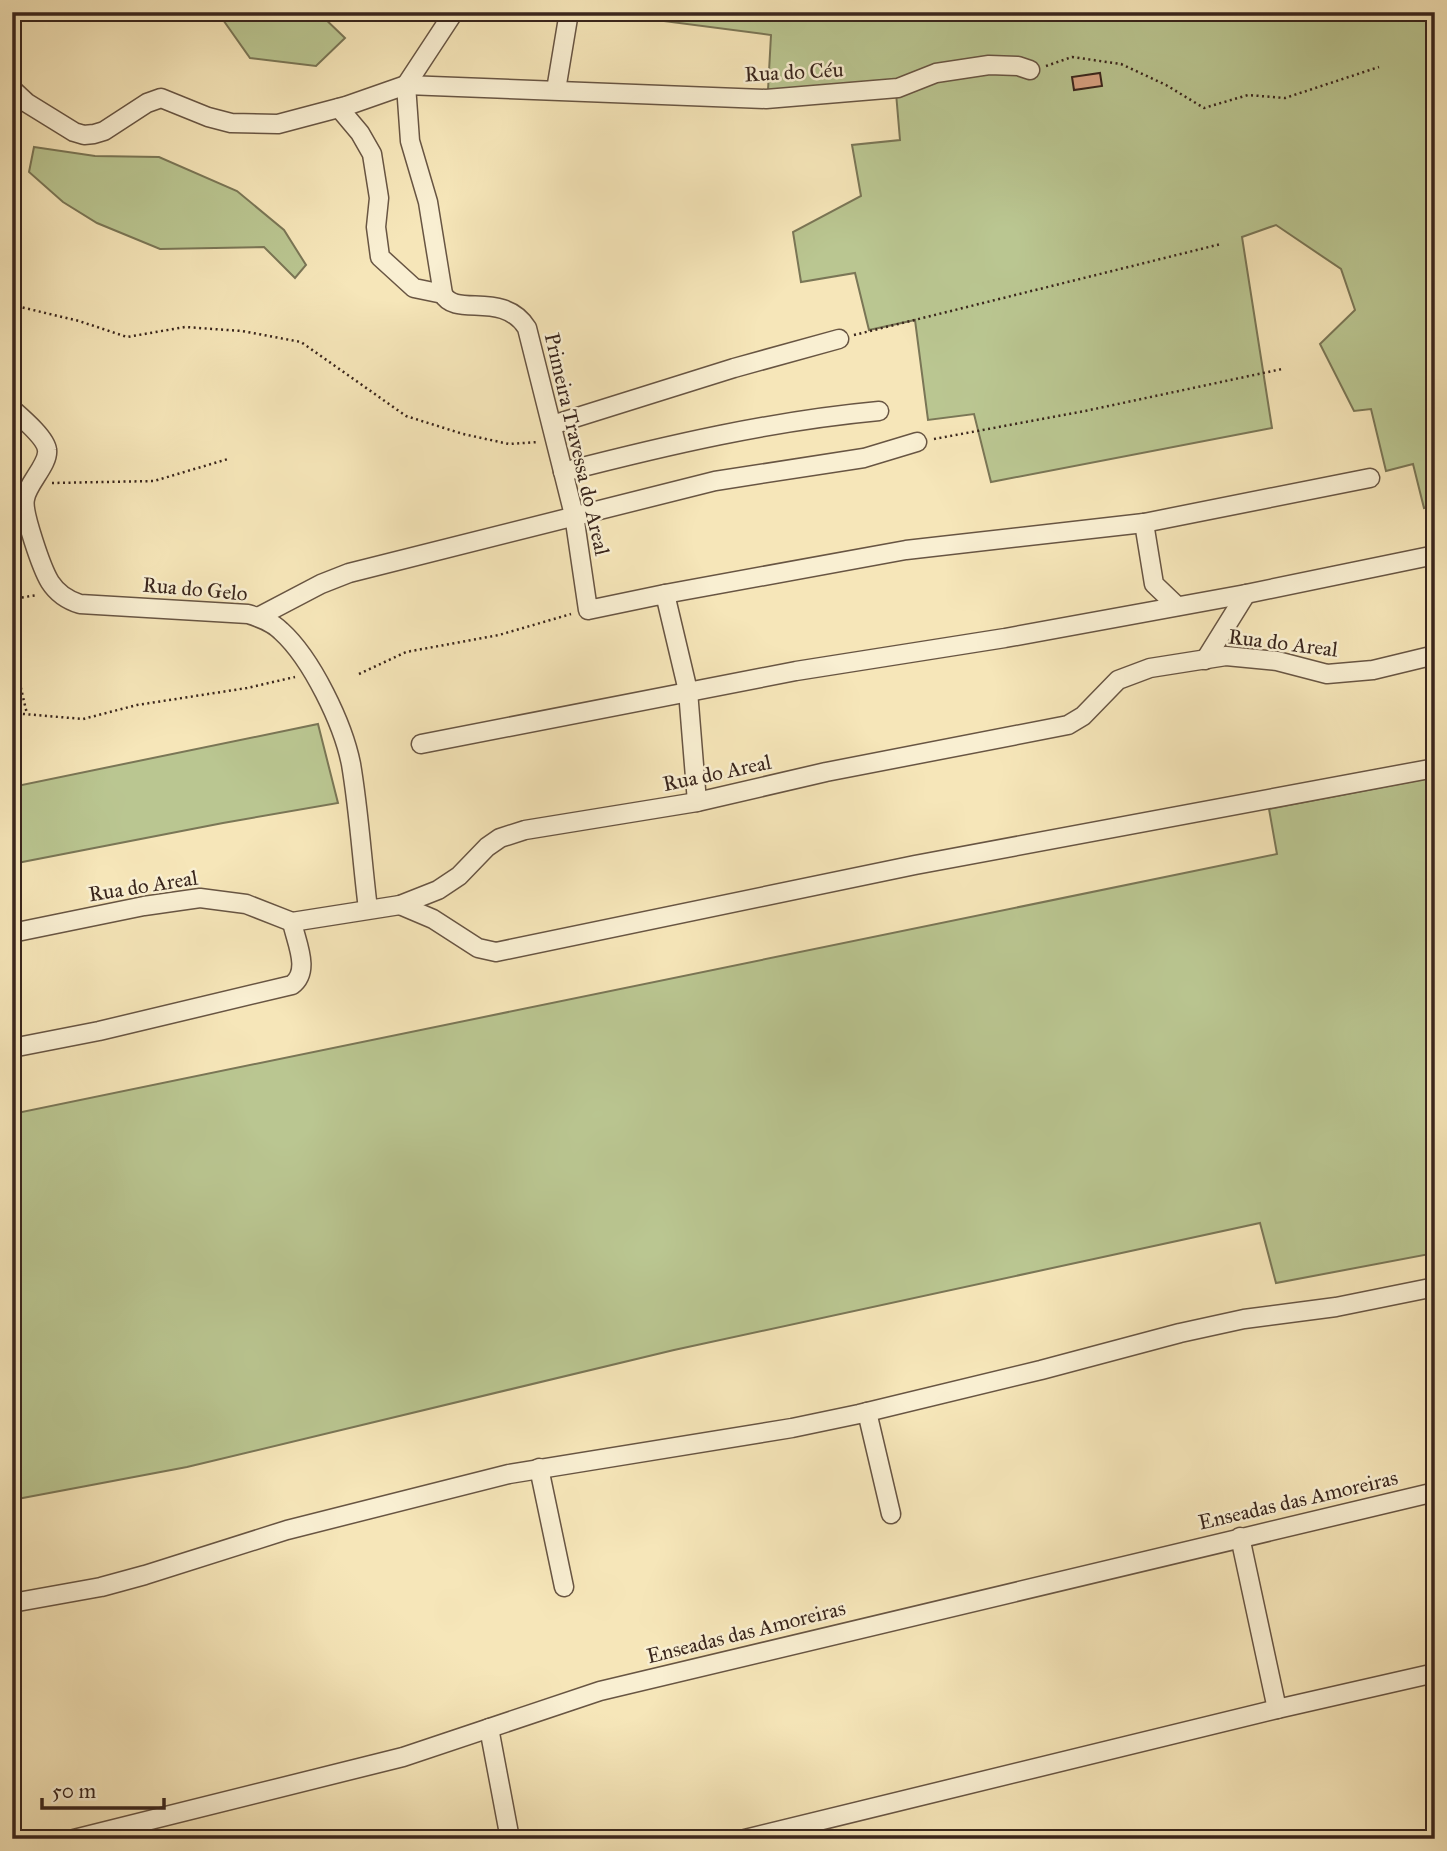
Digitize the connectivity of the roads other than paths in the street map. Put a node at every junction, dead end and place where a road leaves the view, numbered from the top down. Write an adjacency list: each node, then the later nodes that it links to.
1 (454, 12): 4 (street)
2 (569, 12): 6 (street)
3 (1030, 70): 6 (street, Rua do Céu)
4 (406, 85): 6 (street, Rua do Céu); 7 (street, Rua do Céu); 8 (street)
5 (12, 89): 7 (street, Rua do Céu)
6 (556, 90)
7 (339, 108): 8 (street, Primeira Travessa do Areal)
8 (449, 299): 12 (street, Primeira Travessa do Areal)
9 (839, 339): 12 (street)
10 (12, 409): 22 (street, Rua do Gelo)
11 (879, 411): 14 (street)
12 (554, 433): 14 (street, Primeira Travessa do Areal)
13 (917, 442): 16 (street)
14 (564, 472): 16 (street, Primeira Travessa do Areal)
15 (1370, 478): 17 (street)
16 (574, 515): 19 (street, Primeira Travessa do Areal); 22 (street)
17 (1144, 523): 19 (street); 21 (street)
18 (1435, 555): 20 (street)
19 (665, 594): 25 (street)
20 (1246, 594): 21 (street); 24 (street)
21 (1177, 606): 25 (street)
22 (258, 617): 30 (street, Rua do Gelo)
23 (1435, 655): 24 (street, Rua do Areal)
24 (1205, 660): 28 (street, Rua do Areal)
25 (688, 691): 26 (street); 28 (street)
26 (421, 744)
27 (1435, 768): 29 (street)
28 (697, 802): 29 (street, Rua do Areal)
29 (400, 905): 30 (street, Rua do Areal)
30 (368, 909): 31 (street, Rua do Areal)
31 (292, 922): 32 (street, Rua do Areal); 33 (street)
32 (12, 933)
33 (12, 1048)
34 (1435, 1287): 35 (street)
35 (867, 1412): 36 (street); 38 (street)
36 (539, 1468): 40 (street); 41 (street)
37 (1435, 1492): 39 (street, Enseadas das Amoreiras)
38 (891, 1514)
39 (1240, 1537): 43 (street); 44 (street, Enseadas das Amoreiras)
40 (564, 1587)
41 (12, 1603)
42 (1435, 1674): 43 (street)
43 (1277, 1709): 47 (street)
44 (489, 1728): 45 (street, Enseadas das Amoreiras); 46 (street)
45 (78, 1838)
46 (510, 1839)
47 (745, 1839)

